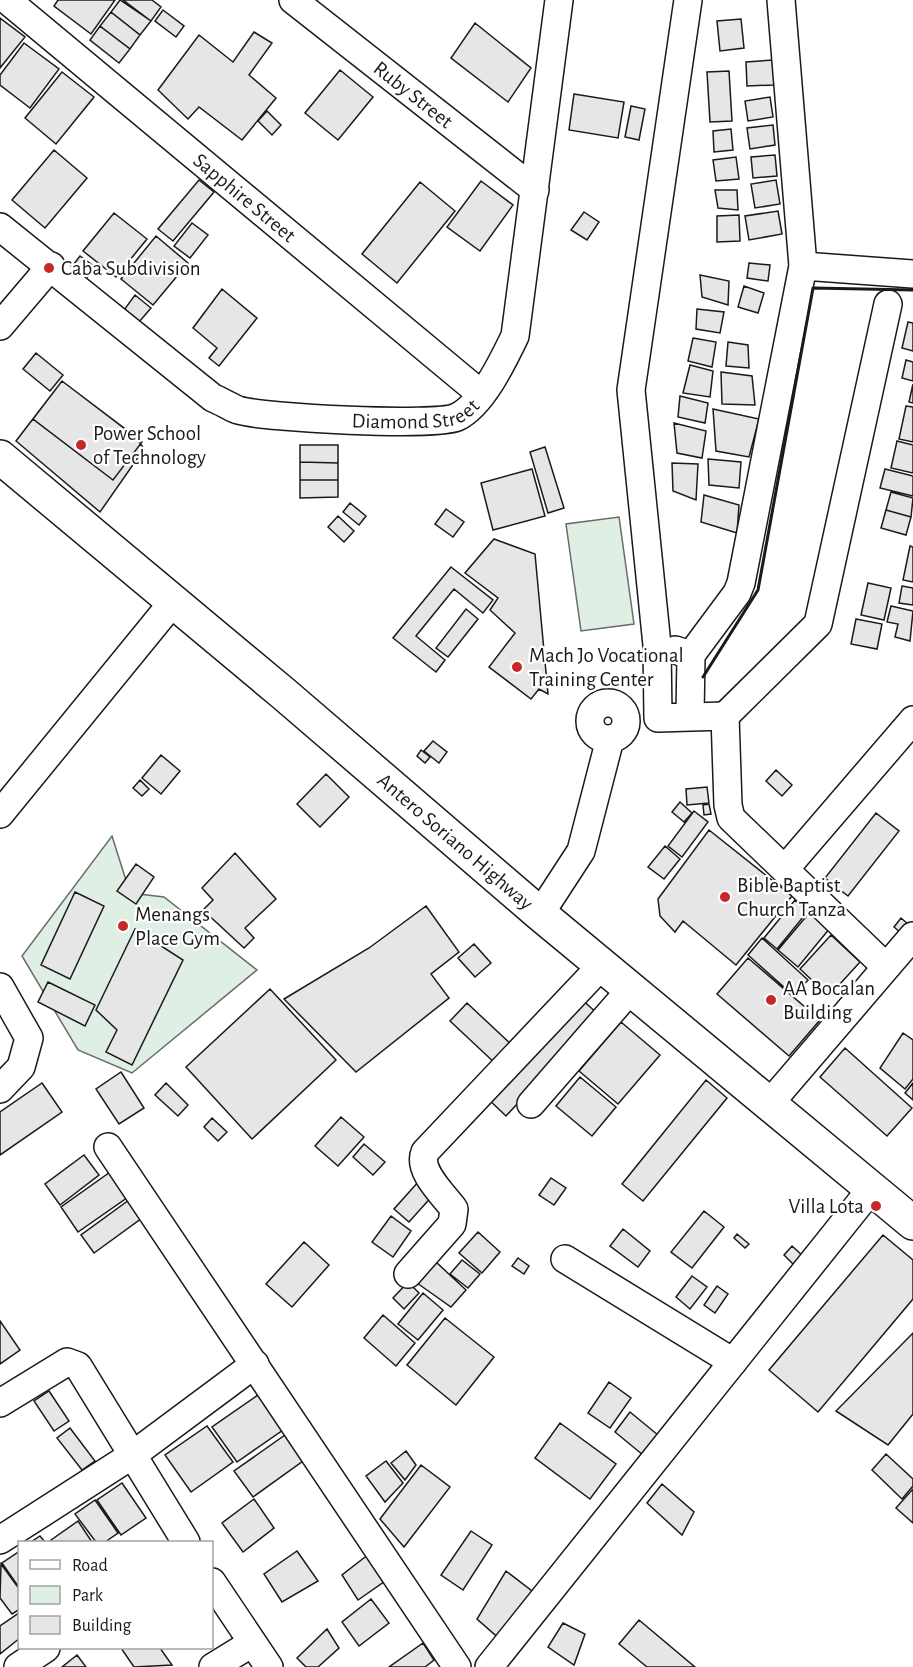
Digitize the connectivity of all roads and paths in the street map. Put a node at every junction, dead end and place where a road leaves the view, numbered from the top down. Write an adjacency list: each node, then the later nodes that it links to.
1 (7, 0): 13 (street, Sapphire Street)
2 (293, 0): 6 (street, Ruby Street)
3 (559, 0): 6 (street, Diamond Street)
4 (688, 0): 16 (street)
5 (781, 0): 9 (street)
6 (535, 190): 13 (street, Diamond Street)
7 (0, 227): 8 (street, Diamond Street)
8 (51, 266): 12 (street); 13 (street, Diamond Street)
9 (803, 266): 10 (street); 17 (street)
10 (913, 274)
11 (888, 304): 19 (street)
12 (0, 326)
13 (481, 394)
14 (0, 457): 15 (main road, Antero Soriano Highway)
15 (173, 603): 22 (street); 24 (main road, Antero Soriano Highway)
16 (657, 645): 17 (street); 20 (street)
17 (692, 655): 18 (street)
18 (690, 715): 19 (street); 20 (street)
19 (725, 716): 23 (street)
20 (658, 718): 24 (street)
21 (913, 720): 23 (street)
22 (0, 814)
23 (785, 869): 27 (street)
24 (540, 914): 26 (main road, Antero Soriano Highway)
25 (913, 936): 27 (street)
26 (602, 965): 29 (main road, Antero Soriano Highway); 37 (street)
27 (885, 966): 31 (street)
28 (0, 987): 30 (street)
29 (631, 989): 31 (main road, Antero Soriano Highway); 32 (street)
30 (0, 1089)
31 (770, 1103): 34 (main road, Antero Soriano Highway)
32 (531, 1104)
33 (108, 1147): 39 (street)
34 (872, 1188): 35 (main road, Antero Soriano Highway); 38 (street)
35 (913, 1223)
36 (565, 1259): 38 (street)
37 (408, 1274)
38 (733, 1362): 51 (street)
39 (255, 1364): 41 (street); 50 (street)
40 (0, 1403): 41 (street)
41 (134, 1454): 42 (street); 43 (street)
42 (0, 1540)
43 (185, 1541)
44 (213, 1584): 45 (street)
45 (252, 1642): 48 (street); 49 (street)
46 (43, 1649): 47 (street)
47 (18, 1667)
48 (213, 1667)
49 (269, 1667)
50 (457, 1667)
51 (489, 1667)

